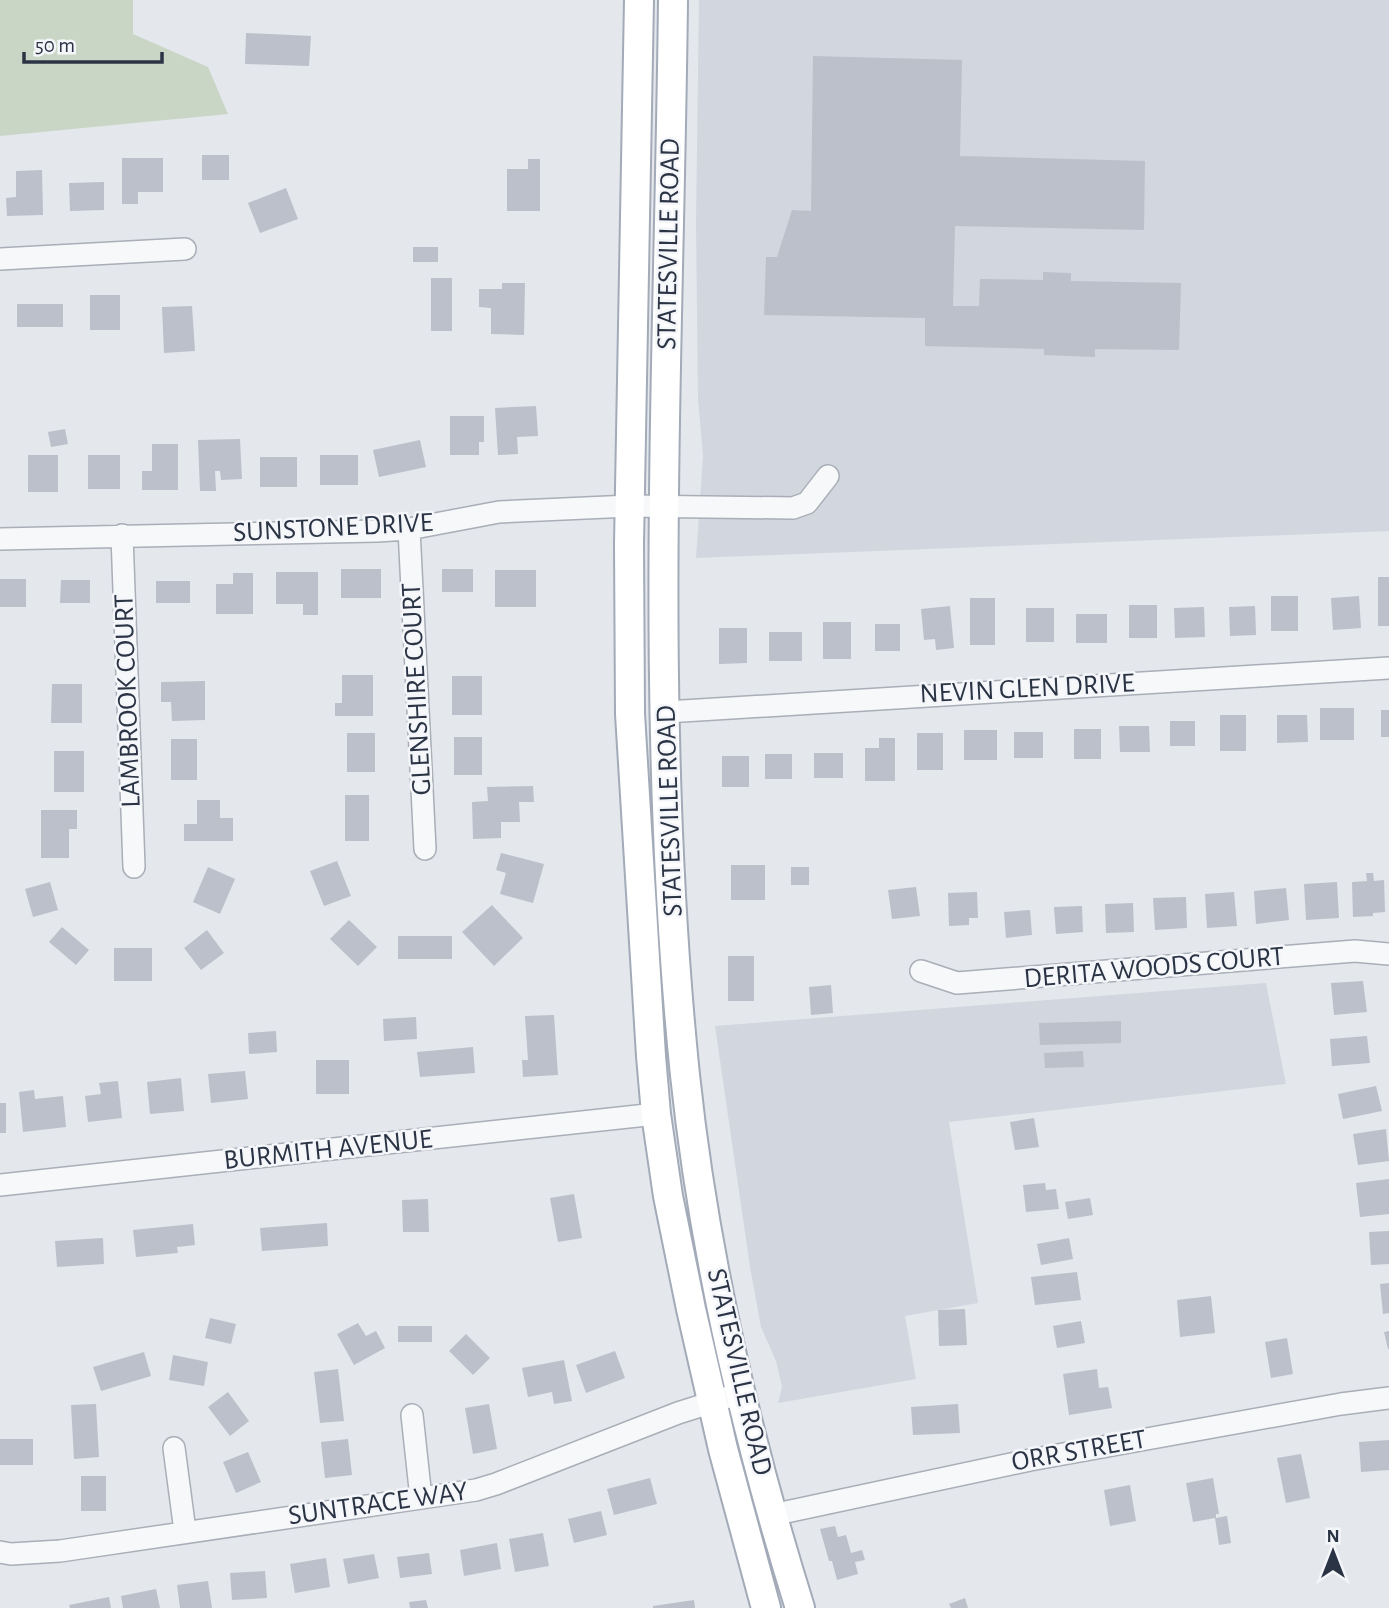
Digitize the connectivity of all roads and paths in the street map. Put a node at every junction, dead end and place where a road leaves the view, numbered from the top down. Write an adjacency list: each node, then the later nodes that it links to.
1 (639, 0): 6 (main road, STATESVILLE ROAD)
2 (673, 0): 7 (main road, STATESVILLE ROAD)
3 (185, 249): 4 (street)
4 (0, 259)
5 (828, 476): 7 (street, SUNSTONE DRIVE)
6 (630, 506): 7 (street, SUNSTONE DRIVE); 8 (street, SUNSTONE DRIVE); 17 (main road, STATESVILLE ROAD)
7 (665, 506): 12 (main road, STATESVILLE ROAD)
8 (409, 529): 9 (street, SUNSTONE DRIVE); 13 (street, GLENSHIRE COURT)
9 (122, 535): 10 (street, SUNSTONE DRIVE); 14 (street, LAMBROOK COURT)
10 (0, 539)
11 (1389, 667): 12 (street, NEVIN GLEN DRIVE)
12 (666, 712): 19 (main road, STATESVILLE ROAD)
13 (425, 849)
14 (134, 867)
15 (1389, 954): 16 (street, DERITA WOODS COURT)
16 (921, 971)
17 (656, 1114): 18 (street, BURMITH AVENUE); 21 (main road, STATESVILLE ROAD)
18 (0, 1185)
19 (741, 1393): 21 (street, SUNTRACE WAY); 25 (main road, STATESVILLE ROAD)
20 (1389, 1398): 25 (street, ORR STREET)
21 (712, 1402): 24 (street, SUNTRACE WAY); 28 (main road, STATESVILLE ROAD)
22 (412, 1415): 24 (street)
23 (174, 1448): 26 (street)
24 (421, 1498): 26 (street, SUNTRACE WAY)
25 (772, 1515): 29 (main road, STATESVILLE ROAD)
26 (185, 1531): 27 (street, SUNTRACE WAY)
27 (0, 1552)
28 (766, 1608)
29 (800, 1608)

